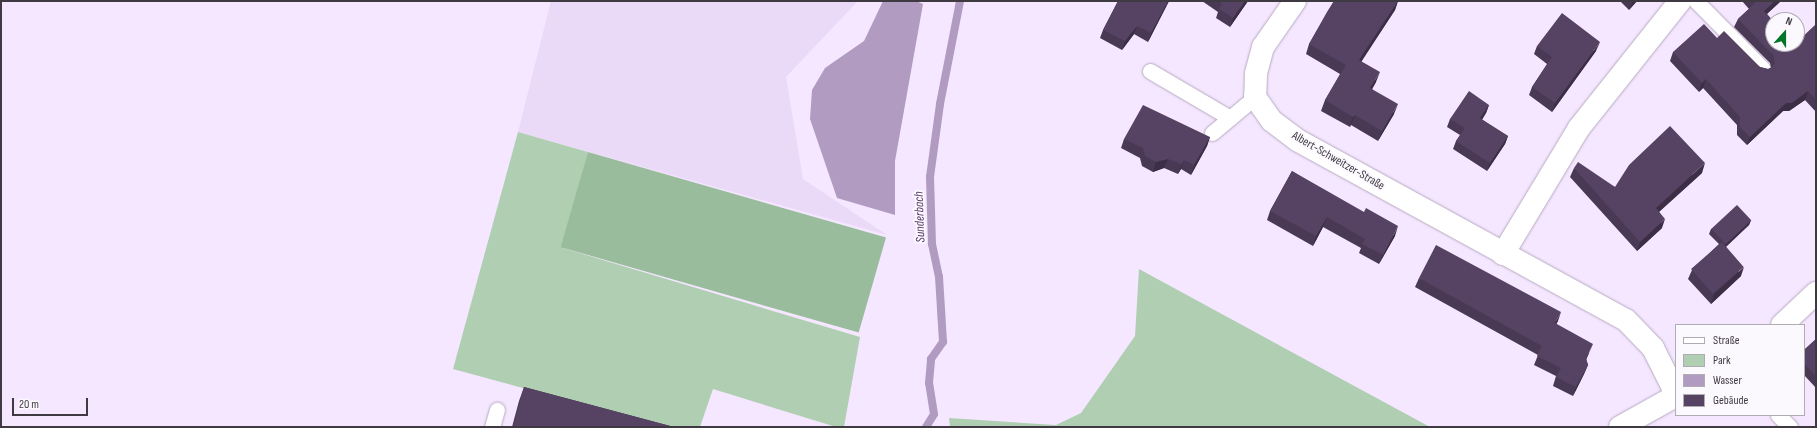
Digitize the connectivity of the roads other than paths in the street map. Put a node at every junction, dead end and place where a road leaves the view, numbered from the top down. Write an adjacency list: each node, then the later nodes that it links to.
1 (1295, 1): 6 (street)
2 (1680, 1): 9 (street)
3 (1696, 1): 4 (lane)
4 (1763, 69)
5 (1150, 70): 7 (lane)
6 (1255, 97): 7 (lane); 9 (street, Albert-Schweitzer-Straße)
7 (1230, 118): 8 (lane)
8 (1212, 133)
9 (1503, 254): 12 (street, Albert-Schweitzer-Straße)
10 (1816, 293): 11 (street)
11 (1783, 324)
12 (1675, 393)
13 (1675, 396): 17 (street)
14 (496, 410): 16 (lane)
15 (1779, 416): 18 (lane)
16 (492, 427)
17 (1620, 427)
18 (1790, 427)

